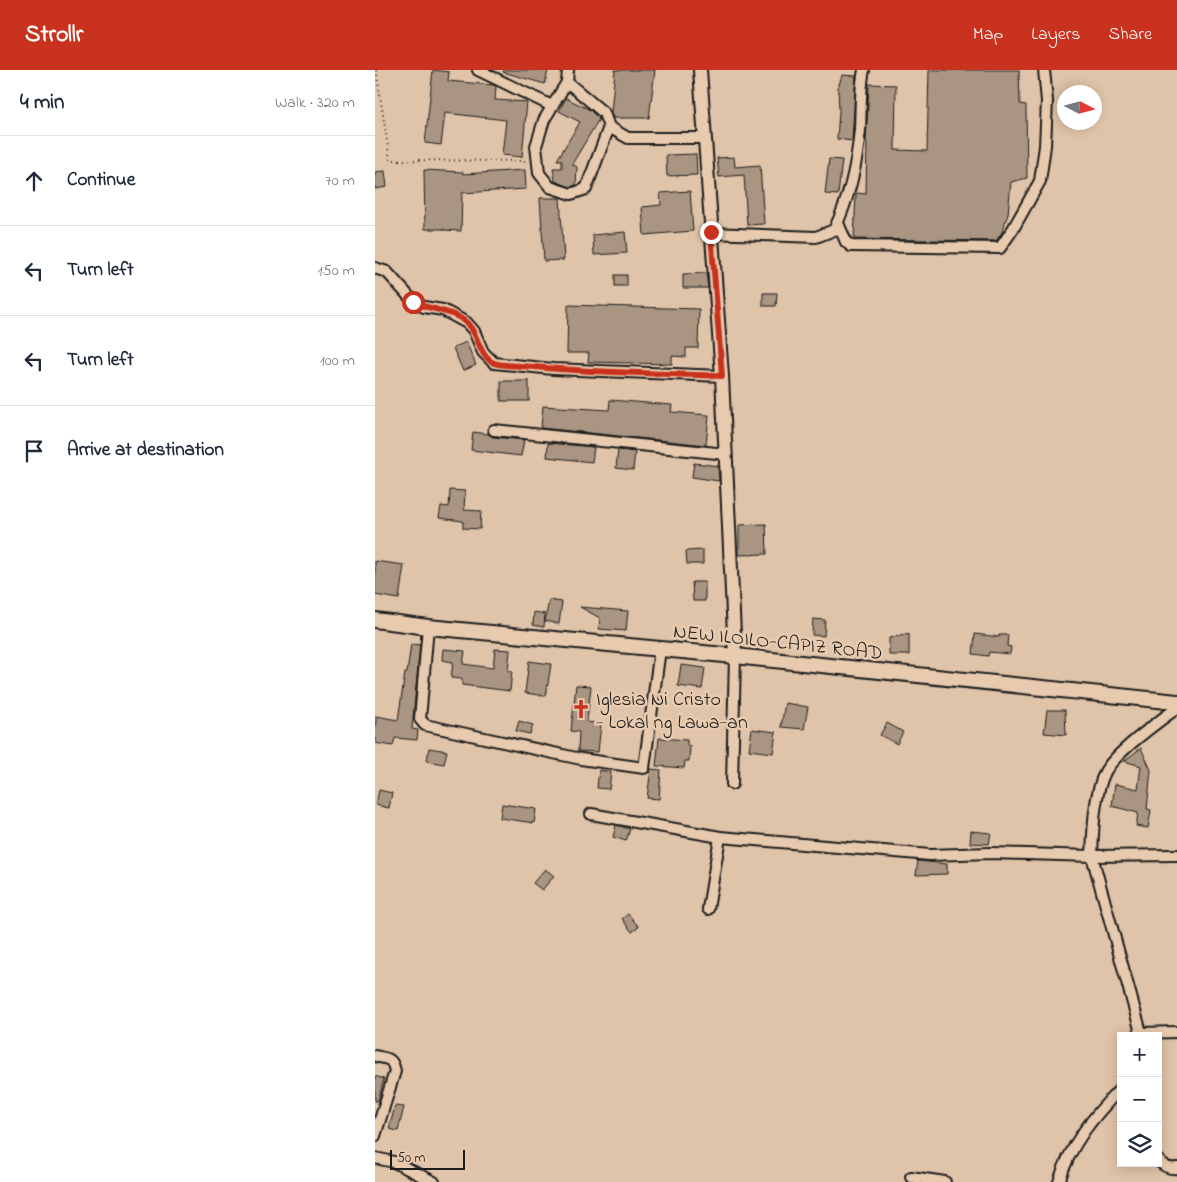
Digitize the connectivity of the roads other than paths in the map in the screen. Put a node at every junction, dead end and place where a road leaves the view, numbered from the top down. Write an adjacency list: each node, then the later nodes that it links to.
1 (478, 70): 7 (street)
2 (568, 70): 6 (street)
3 (700, 70): 9 (main road)
4 (864, 70): 10 (street)
5 (1044, 70): 10 (street)
6 (567, 82): 7 (street); 8 (street)
7 (552, 106): 8 (street)
8 (609, 127): 9 (street)
9 (704, 138): 11 (main road)
10 (838, 223): 11 (street)
11 (711, 232): 13 (main road)
12 (375, 268): 13 (street)
13 (722, 376): 15 (main road)
14 (494, 430): 15 (street)
15 (726, 454): 19 (main road)
16 (375, 620): 17 (highway, NEW ILOILO-CAPIZ ROAD)
17 (429, 628): 18 (highway, NEW ILOILO-CAPIZ ROAD); 18 (street)
18 (660, 649): 19 (highway, NEW ILOILO-CAPIZ ROAD)
19 (735, 656): 20 (highway, NEW ILOILO-CAPIZ ROAD); 22 (street)
20 (1177, 702)
21 (1177, 708): 26 (street)
22 (733, 784)
23 (591, 814): 24 (street)
24 (720, 837): 26 (street); 27 (street)
25 (1177, 855): 26 (street)
26 (1092, 856): 28 (street)
27 (708, 909)
28 (1141, 1032)
29 (1177, 1032): 30 (street)
30 (1162, 1033)
31 (375, 1056): 33 (street)
32 (1117, 1093): 41 (street)
33 (378, 1115): 34 (street)
34 (375, 1136)
35 (375, 1158): 39 (street)
36 (1162, 1165): 37 (street)
37 (1177, 1168)
38 (911, 1177): 40 (street)
39 (434, 1182)
40 (945, 1182)
41 (1059, 1182)

